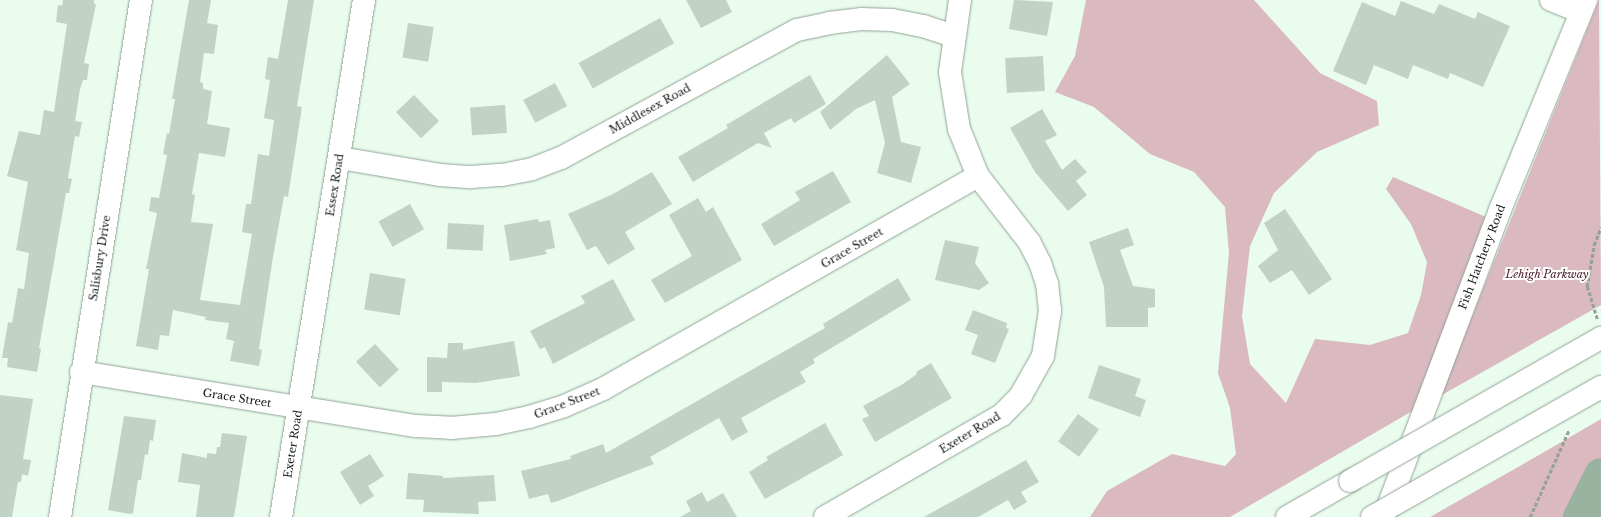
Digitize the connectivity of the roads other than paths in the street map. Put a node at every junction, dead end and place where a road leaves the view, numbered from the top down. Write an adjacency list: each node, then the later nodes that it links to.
1 (141, 0): 11 (main road, Salisbury Drive)
2 (364, 0): 7 (main road, Essex Road)
3 (960, 0): 6 (main road, Exeter Road)
4 (1552, 0): 5 (main road)
5 (1583, 6): 19 (main road, Fish Hatchery Road)
6 (954, 36): 7 (main road, Middlesex Road); 8 (main road, Exeter Road)
7 (340, 158): 10 (main road, Essex Road)
8 (978, 176): 13 (main road, Grace Street); 16 (main road, Exeter Road)
9 (1601, 338): 17 (main road, bridge)
10 (304, 371): 13 (main road, Exeter Road)
11 (81, 372): 13 (main road, Grace Street); 14 (main road, Salisbury Drive)
12 (1601, 387): 18 (main road, bridge)
13 (298, 408): 15 (main road, Exeter Road)
14 (60, 517)
15 (281, 517)
16 (825, 517)
17 (1287, 517)
18 (1372, 517)
19 (1384, 517)

